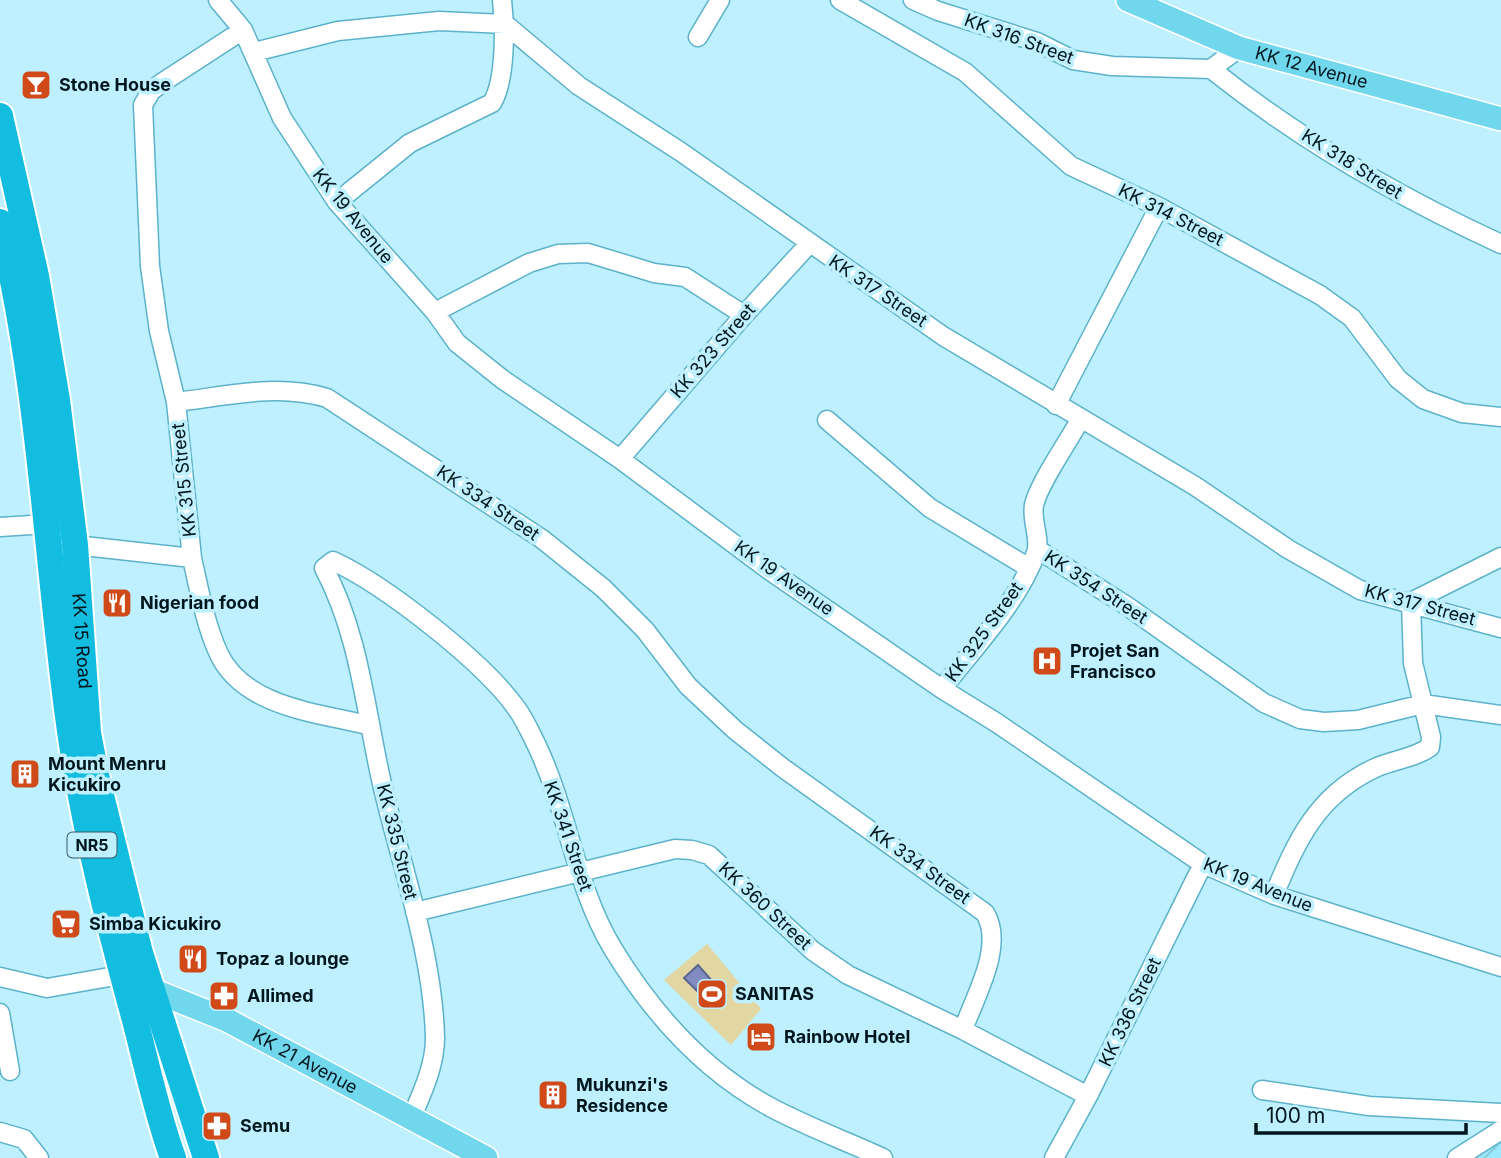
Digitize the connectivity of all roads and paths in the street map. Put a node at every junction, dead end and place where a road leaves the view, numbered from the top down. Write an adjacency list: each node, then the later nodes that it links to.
1 (218, 0): 8 (street, KK 19 Avenue)
2 (502, 0): 7 (street)
3 (720, 0): 9 (street)
4 (840, 0): 16 (street, KK 314 Street)
5 (913, 0): 12 (street, KK 316 Street)
6 (1128, 0): 10 (main road, KK 12 Avenue)
7 (505, 24): 11 (street); 15 (street); 18 (street, KK 317 Street)
8 (243, 30): 11 (street, KK 19 Avenue); 22 (street)
9 (698, 37)
10 (1239, 48): 12 (street); 14 (main road, KK 12 Avenue)
11 (254, 52): 15 (street, KK 19 Avenue)
12 (1211, 69): 19 (street, KK 318 Street)
13 (0, 116): 30 (highway, KK 15 Road / NR5)
14 (1501, 119)
15 (337, 202): 20 (street, KK 19 Avenue)
16 (1159, 207): 23 (street); 24 (street, KK 314 Street)
17 (0, 222): 28 (highway, KK 15 Road / NR5)
18 (809, 244): 21 (street, KK 323 Street); 23 (street, KK 317 Street)
19 (1501, 244)
20 (435, 312): 21 (street); 27 (street, KK 19 Avenue)
21 (744, 314): 27 (street, KK 323 Street)
22 (176, 402): 33 (street, KK 315 Street); 51 (street, KK 334 Street)
23 (1056, 405): 26 (street, KK 317 Street)
24 (1501, 417)
25 (827, 420): 35 (street)
26 (1080, 420): 31 (street, KK 325 Street); 36 (street, KK 317 Street)
27 (620, 459): 38 (street, KK 19 Avenue)
28 (47, 524): 29 (street); 47 (highway, KK 15 Road / NR5)
29 (0, 527)
30 (75, 545): 33 (street); 49 (highway, KK 15 Road / NR5)
31 (1037, 549): 35 (street, KK 325 Street); 39 (street, KK 354 Street)
32 (1501, 557): 36 (street)
33 (192, 558): 41 (street, KK 315 Street)
34 (324, 568): 41 (street, KK 335 Street); 43 (street, KK 341 Street)
35 (1029, 568): 38 (street, KK 325 Street)
36 (1411, 602): 37 (street, KK 317 Street); 39 (street)
37 (1501, 628)
38 (942, 689): 42 (street, KK 19 Avenue)
39 (1423, 704): 40 (street, KK 354 Street); 44 (street)
40 (1501, 715)
41 (368, 725): 45 (street, KK 335 Street)
42 (1203, 864): 44 (street, KK 19 Avenue); 54 (street, KK 336 Street)
43 (578, 871): 45 (street, KK 360 Street); 51 (street, KK 360 Street); 63 (street, KK 341 Street)
44 (1274, 895): 46 (street, KK 19 Avenue)
45 (415, 912): 56 (street, KK 335 Street)
46 (1501, 967)
47 (121, 975): 48 (street); 49 (main road, KK 21 Avenue); 60 (highway, KK 15 Road / NR5)
48 (0, 977)
49 (154, 992): 56 (main road, KK 21 Avenue); 61 (highway, KK 15 Road / NR5)
50 (0, 1013): 52 (street)
51 (963, 1030): 54 (street, KK 360 Street)
52 (10, 1072)
53 (1262, 1090): 55 (street)
54 (1088, 1096): 64 (street, KK 336 Street)
55 (1501, 1112)
56 (411, 1119): 62 (main road, KK 21 Avenue)
57 (1501, 1130): 65 (street)
58 (0, 1132): 59 (street)
59 (39, 1158)
60 (173, 1158)
61 (206, 1158)
62 (486, 1158)
63 (883, 1158)
64 (1054, 1158)
65 (1457, 1158)

